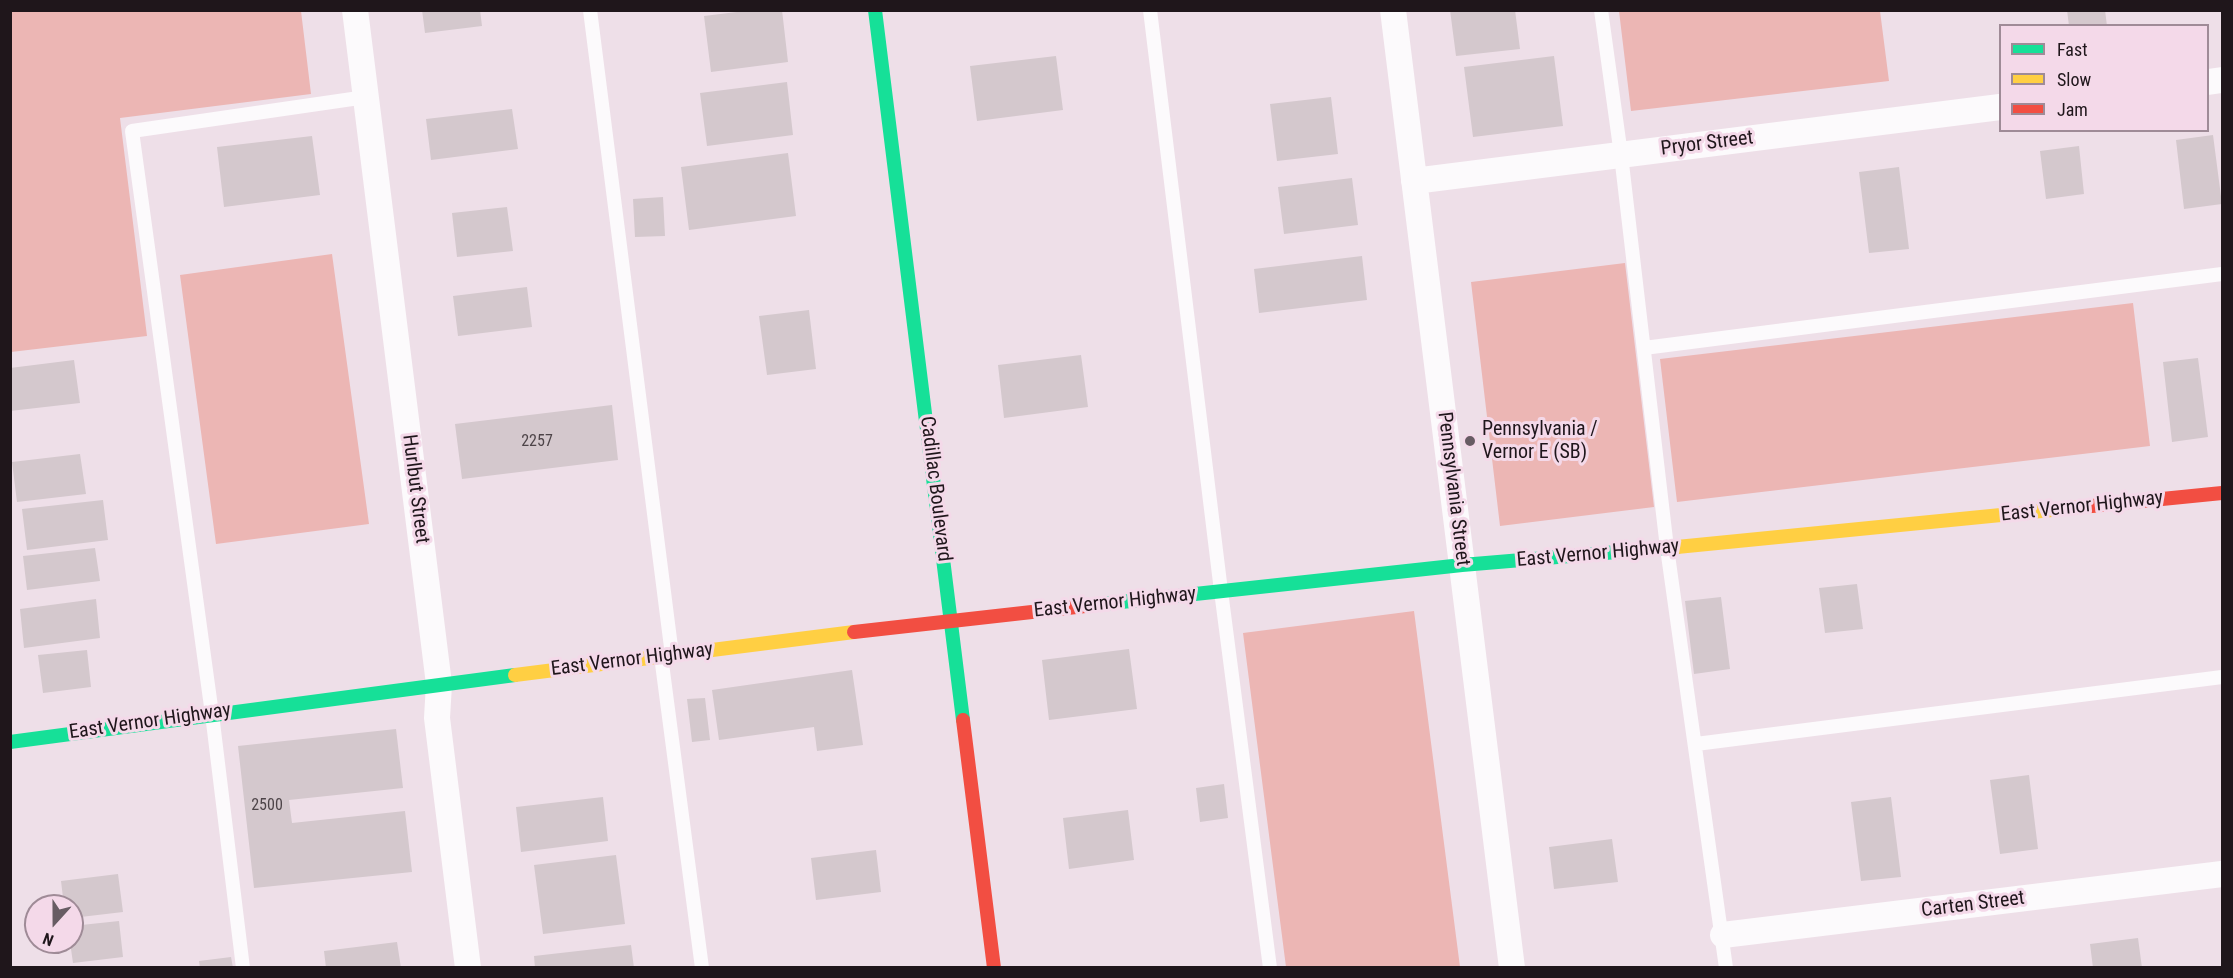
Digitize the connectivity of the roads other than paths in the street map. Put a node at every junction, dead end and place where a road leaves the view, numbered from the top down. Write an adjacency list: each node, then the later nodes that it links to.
1 (355, 10): 7 (street, Hurlbut Street)
2 (590, 10): 18 (lane)
3 (875, 10): 17 (street, Cadillac Boulevard)
4 (1150, 10): 16 (lane)
5 (1393, 10): 10 (street, Pennsylvania Street)
6 (1601, 10): 9 (lane)
7 (366, 98): 20 (street, Hurlbut Street); 21 (lane)
8 (1999, 107): 9 (street, Pryor Street)
9 (1621, 155): 10 (street, Pryor Street); 12 (lane)
10 (1414, 181): 15 (street, Pennsylvania Street)
11 (2223, 274): 12 (lane)
12 (1644, 348): 14 (lane)
13 (2223, 493): 14 (street, East Vernor Highway)
14 (1667, 548): 15 (street, East Vernor Highway); 23 (lane)
15 (1462, 565): 16 (street, East Vernor Highway); 31 (street, Pennsylvania Street)
16 (1221, 591): 17 (street, East Vernor Highway); 30 (lane)
17 (951, 620): 18 (street, East Vernor Highway); 29 (street, Cadillac Boulevard)
18 (667, 656): 20 (street, East Vernor Highway); 28 (lane)
19 (2223, 677): 23 (lane)
20 (439, 684): 21 (street, East Vernor Highway); 27 (street, Hurlbut Street)
21 (212, 714): 22 (street, East Vernor Highway); 26 (lane)
22 (10, 742)
23 (1696, 744): 25 (lane)
24 (2223, 874): 25 (street, Carten Street)
25 (1722, 935): 32 (lane)
26 (243, 968)
27 (468, 968)
28 (702, 968)
29 (994, 968)
30 (1270, 968)
31 (1512, 968)
32 (1726, 968)

